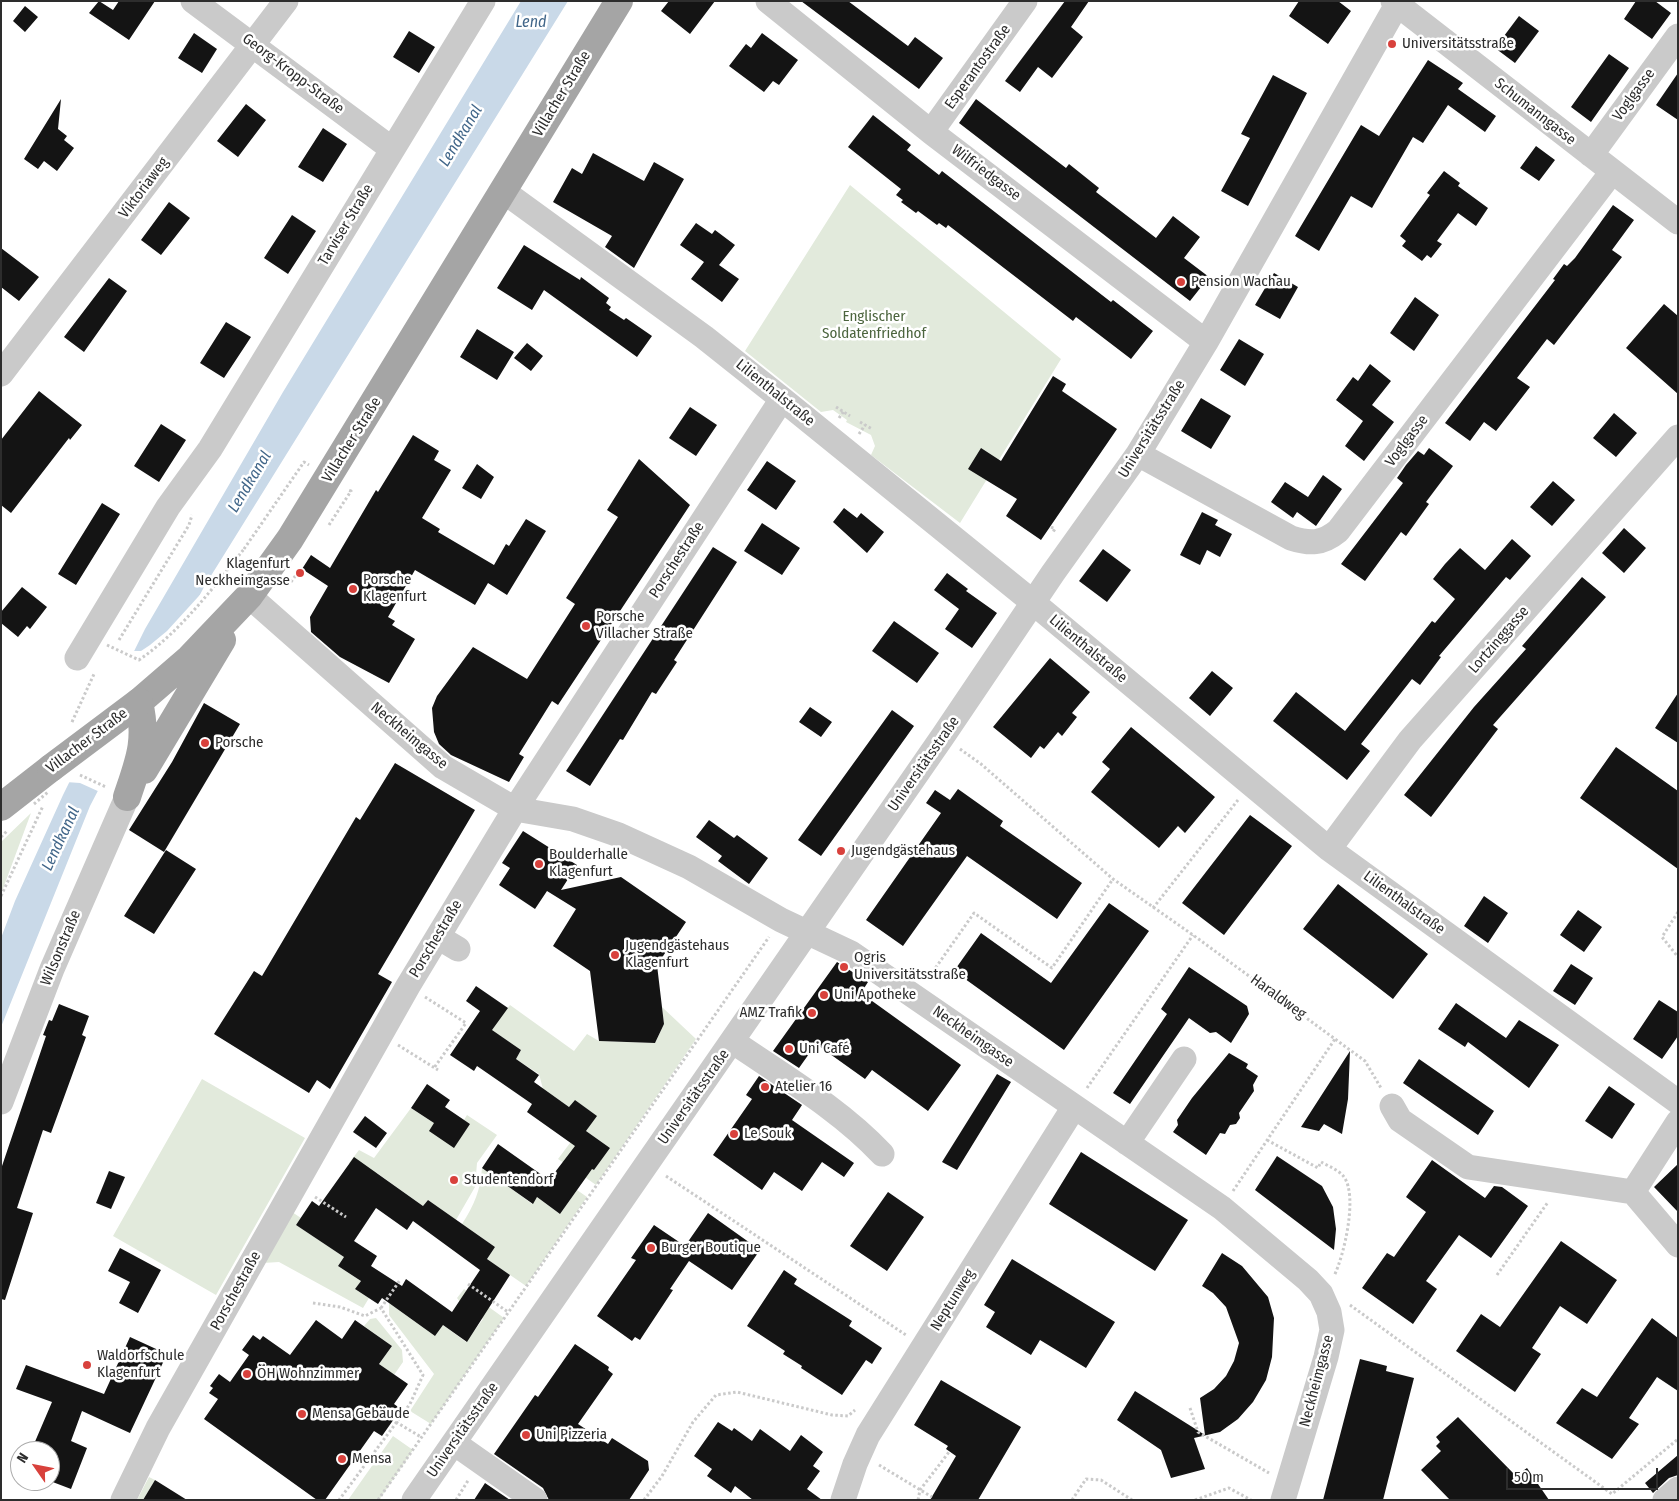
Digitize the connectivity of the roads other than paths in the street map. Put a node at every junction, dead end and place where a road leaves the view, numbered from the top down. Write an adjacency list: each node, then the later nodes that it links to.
1 (193, 1): 9 (street, Georg-Kropp-Straße)
2 (286, 1): 9 (street, Viktoriaweg)
3 (483, 1): 11 (street, Tarviser Straße)
4 (619, 1): 14 (main road, Villacher Straße)
5 (768, 1): 10 (street, Wilfriedgasse)
6 (1025, 1): 10 (street, Esperantostraße)
7 (1396, 2): 12 (street, Schumanngasse); 16 (street, Universitätsstraße)
8 (1678, 36): 12 (street, Voglgasse)
9 (254, 44): 11 (street, Georg-Kropp-Straße); 17 (street, Viktoriaweg)
10 (931, 132): 16 (street, Wilfriedgasse)
11 (392, 149): 23 (street, Tarviser Straße)
12 (1591, 155): 13 (street, Schumanngasse)
13 (1612, 172): 15 (street, Schumanngasse); 20 (street, Voglgasse)
14 (503, 190): 18 (street, Lilienthalstraße); 21 (main road, Villacher Straße)
15 (1678, 222)
16 (1206, 342): 20 (street, Universitätsstraße)
17 (1, 374)
18 (782, 399): 22 (street, Lilienthalstraße); 27 (street, Porschestraße)
19 (1678, 437): 28 (street, Lortzinggasse)
20 (1138, 454): 22 (street, Universitätsstraße)
21 (249, 596): 24 (main road, Villacher Straße); 25 (main road); 27 (street, Neckheimgasse)
22 (1033, 603): 28 (street, Lilienthalstraße); 29 (street, Universitätsstraße)
23 (86, 665)
24 (139, 702): 25 (main road); 26 (main road, Villacher Straße, bridge)
25 (128, 797): 32 (street, Wilsonstraße)
26 (1, 807)
27 (515, 809): 29 (street, Neckheimgasse); 44 (street, Porschestraße)
28 (1329, 849): 33 (street, Lilienthalstraße)
29 (808, 931): 30 (street, Universitätsstraße); 35 (street, Neckheimgasse)
30 (732, 1041): 38 (street); 41 (street, Universitätsstraße)
31 (1184, 1059): 37 (street)
32 (1, 1102)
33 (1678, 1102)
34 (1392, 1106): 39 (street)
35 (1074, 1107): 37 (street, Neckheimgasse); 47 (street, Neptunweg)
36 (1678, 1122): 39 (street)
37 (1127, 1143): 43 (street, Neckheimgasse)
38 (882, 1154)
39 (1632, 1192): 40 (street)
40 (1678, 1245)
41 (454, 1443): 45 (street, Universitätsstraße); 46 (street)
42 (1678, 1489): 48 (street)
43 (1285, 1491)
44 (123, 1500)
45 (414, 1500)
46 (535, 1500)
47 (843, 1500)
48 (1665, 1500)

